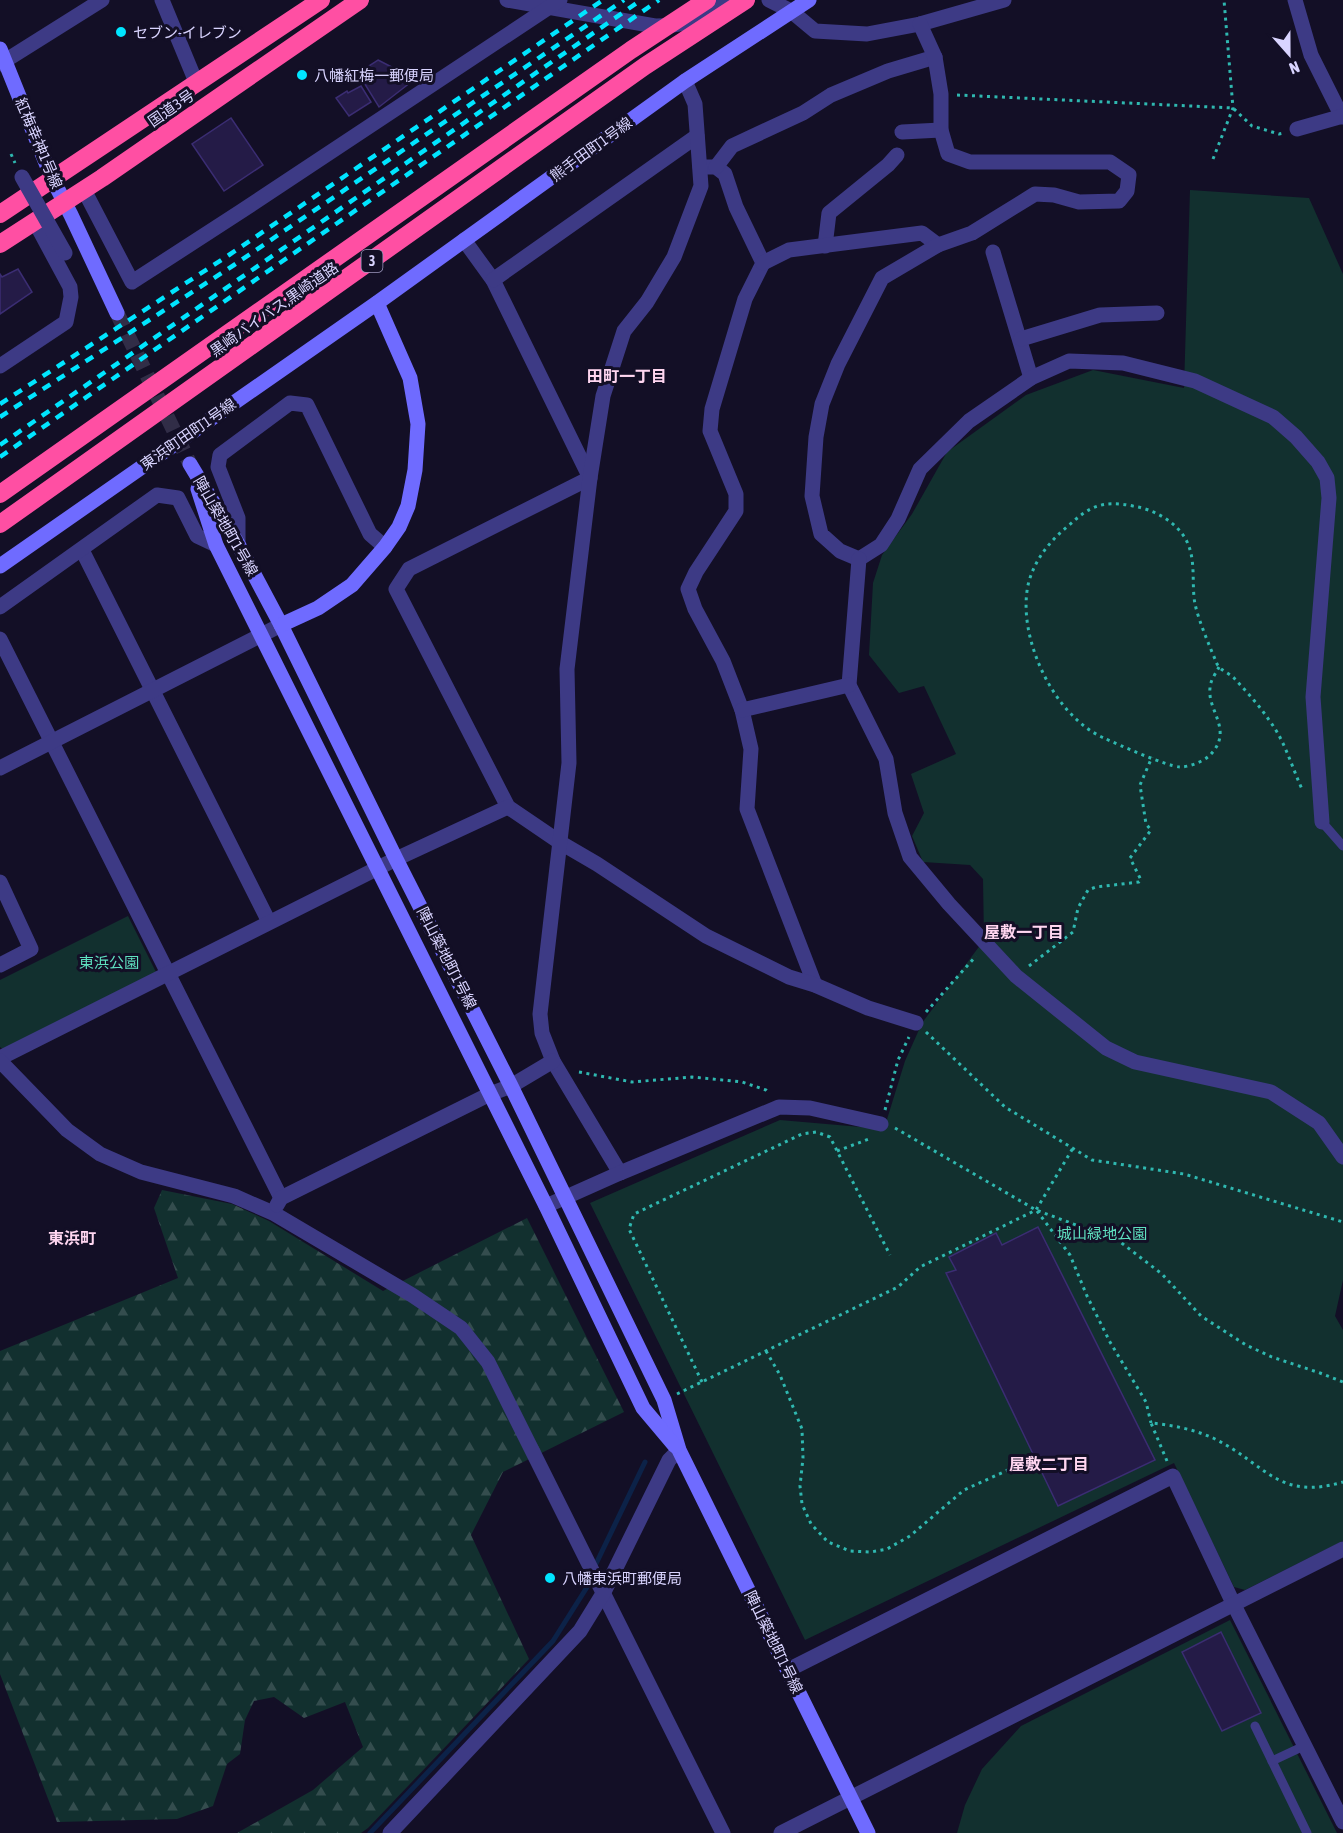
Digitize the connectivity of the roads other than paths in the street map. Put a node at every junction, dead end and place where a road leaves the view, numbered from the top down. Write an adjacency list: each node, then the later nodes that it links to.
1 (102, 0): 17 (street)
2 (162, 0): 19 (street)
3 (321, 0): 19 (highway, 国道3号)
4 (360, 0): 30 (highway, 国道3号)
5 (507, 0): 13 (street)
6 (707, 0): 49 (highway, 黒崎バイパス;黒崎道路 / 3, bridge)
7 (723, 0): 13 (street)
8 (746, 0): 50 (highway, 黒崎バイパス;黒崎道路 / 3, bridge)
9 (769, 0): 14 (street)
10 (808, 0): 14 (street, 熊手田町1号線)
11 (1004, 0): 15 (street)
12 (1295, 0): 20 (street)
13 (554, 4): 30 (street)
14 (791, 11): 15 (street); 18 (street, 熊手田町1号線)
15 (920, 24): 16 (street)
16 (935, 57): 22 (street); 27 (street)
17 (2, 58): 29 (street, 紅梅幸神1号線)
18 (685, 81): 24 (street); 34 (street, 熊手田町1号線)
19 (196, 82): 29 (highway, 国道3号)
20 (1342, 116): 21 (street)
21 (1297, 129)
22 (941, 130): 23 (street); 36 (street)
23 (902, 132)
24 (697, 136): 26 (street); 41 (street)
25 (897, 155): 37 (street)
26 (700, 167): 27 (street); 48 (street)
27 (716, 167): 40 (street)
28 (22, 177): 39 (street, bridge)
29 (52, 178): 31 (street, 紅梅幸神1号線); 32 (highway, 国道3号)
30 (84, 190): 31 (highway, 国道3号)
31 (65, 203): 33 (highway, 国道3号); 43 (street)
32 (0, 214)
33 (35, 222): 35 (highway, 国道3号); 46 (street)
34 (464, 240): 41 (street); 42 (street, 熊手田町1号線)
35 (0, 244)
36 (938, 245): 37 (street); 55 (street)
37 (825, 246): 40 (street)
38 (993, 252): 45 (street)
39 (64, 253)
40 (763, 263): 63 (street)
41 (493, 280): 48 (street)
42 (376, 303): 53 (street); 56 (street, 東浜町田町1号線)
43 (117, 313)
44 (1157, 313): 45 (street)
45 (1021, 339): 47 (street)
46 (0, 366)
47 (1031, 378): 55 (street); 67 (street)
48 (590, 478): 66 (street); 68 (street)
49 (0, 494)
50 (0, 524)
51 (238, 544): 52 (street, 陣山築地町1号線); 53 (street); 58 (street, 陣山築地町1号線)
52 (216, 545): 54 (street); 59 (street, 陣山築地町1号線)
53 (386, 547): 58 (street)
54 (82, 550): 57 (street); 62 (street)
55 (859, 559): 61 (street)
56 (0, 566)
57 (0, 607)
58 (281, 625): 59 (street); 70 (street, 陣山築地町1号線)
59 (260, 635): 62 (street); 71 (street, 陣山築地町1号線)
60 (0, 639): 64 (street)
61 (849, 685): 63 (street); 83 (street)
62 (153, 690): 64 (street); 73 (street)
63 (742, 710): 76 (street)
64 (52, 741): 65 (street); 75 (street)
65 (0, 768)
66 (508, 807): 68 (street); 70 (street)
67 (1322, 822): 69 (lane)
68 (561, 843): 76 (street); 79 (street)
69 (1343, 846)
70 (396, 859): 71 (street); 80 (street, 陣山築地町1号線)
71 (376, 869): 73 (street); 81 (street, 陣山築地町1号線)
72 (0, 882): 74 (street)
73 (269, 922): 75 (street)
74 (0, 965)
75 (169, 974): 78 (street); 86 (street)
76 (815, 985): 77 (street)
77 (916, 1023)
78 (0, 1060): 88 (street)
79 (554, 1064): 80 (street); 84 (street)
80 (512, 1086): 81 (street); 85 (street, 陣山築地町1号線)
81 (490, 1094): 86 (street); 87 (street, 陣山築地町1号線)
82 (881, 1124): 84 (street)
83 (1343, 1157)
84 (620, 1173): 85 (street)
85 (566, 1197): 87 (street); 89 (street, 陣山築地町1号線)
86 (280, 1198): 88 (street)
87 (546, 1206): 89 (street, 陣山築地町1号線)
88 (273, 1213): 91 (street)
89 (678, 1450): 91 (street); 93 (street, 陣山築地町1号線)
90 (1343, 1549): 92 (street)
91 (601, 1588): 99 (street); 100 (street)
92 (1233, 1603): 93 (street); 95 (street); 97 (street)
93 (788, 1670): 97 (street, 陣山築地町1号線)
94 (1255, 1726): 96 (lane)
95 (1304, 1746): 96 (lane); 98 (street)
96 (1272, 1761): 103 (lane)
97 (851, 1799): 101 (street); 102 (street, 陣山築地町1号線)
98 (1343, 1822)
99 (390, 1833)
100 (723, 1833)
101 (781, 1833)
102 (868, 1833)
103 (1307, 1833)

